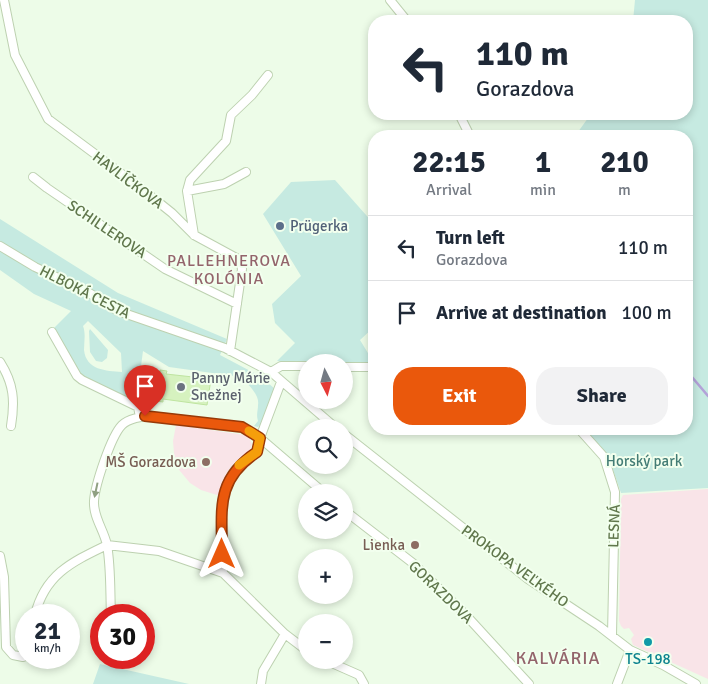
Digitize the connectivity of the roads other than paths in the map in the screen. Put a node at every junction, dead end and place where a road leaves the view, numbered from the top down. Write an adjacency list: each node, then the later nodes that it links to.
1 (4, 0): 8 (street, HAVLÍČKOVA)
2 (390, 0): 3 (street)
3 (402, 15)
4 (268, 75): 7 (street)
5 (246, 172): 7 (street)
6 (34, 177): 10 (street, SCHILLEROVA)
7 (187, 191): 8 (street)
8 (194, 235): 10 (street, HAVLÍČKOVA)
9 (0, 246): 12 (street, HLBOKÁ CESTA)
10 (237, 304): 12 (street, HAVLÍČKOVA)
11 (52, 332): 19 (street)
12 (230, 350): 17 (street)
13 (0, 362): 21 (street)
14 (298, 366): 17 (street)
15 (353, 367): 16 (street)
16 (368, 367)
17 (271, 372): 18 (street)
18 (281, 382): 20 (street); 23 (street)
19 (140, 417): 23 (street); 27 (street, one-way to 27)
20 (325, 419)
21 (11, 426)
22 (585, 435): 33 (street, LESNÁ)
23 (260, 438): 25 (street); 29 (street)
24 (353, 441): 33 (street, PROKOPA VEĽKÉHO)
25 (314, 484)
26 (353, 517): 40 (street, GORAZDOVA)
27 (106, 545): 29 (street); 30 (street); 31 (street)
28 (0, 556): 36 (street)
29 (222, 573): 32 (street)
30 (38, 604)
31 (110, 604)
32 (285, 634): 34 (street); 38 (street)
33 (612, 635): 35 (street, PROKOPA VEĽKÉHO)
34 (298, 644)
35 (630, 650): 41 (street); 42 (street, PROKOPA VEĽKÉHO)
36 (15, 655)
37 (345, 669): 39 (street)
38 (261, 684)
39 (364, 684)
40 (529, 684)
41 (617, 684)
42 (696, 684)

